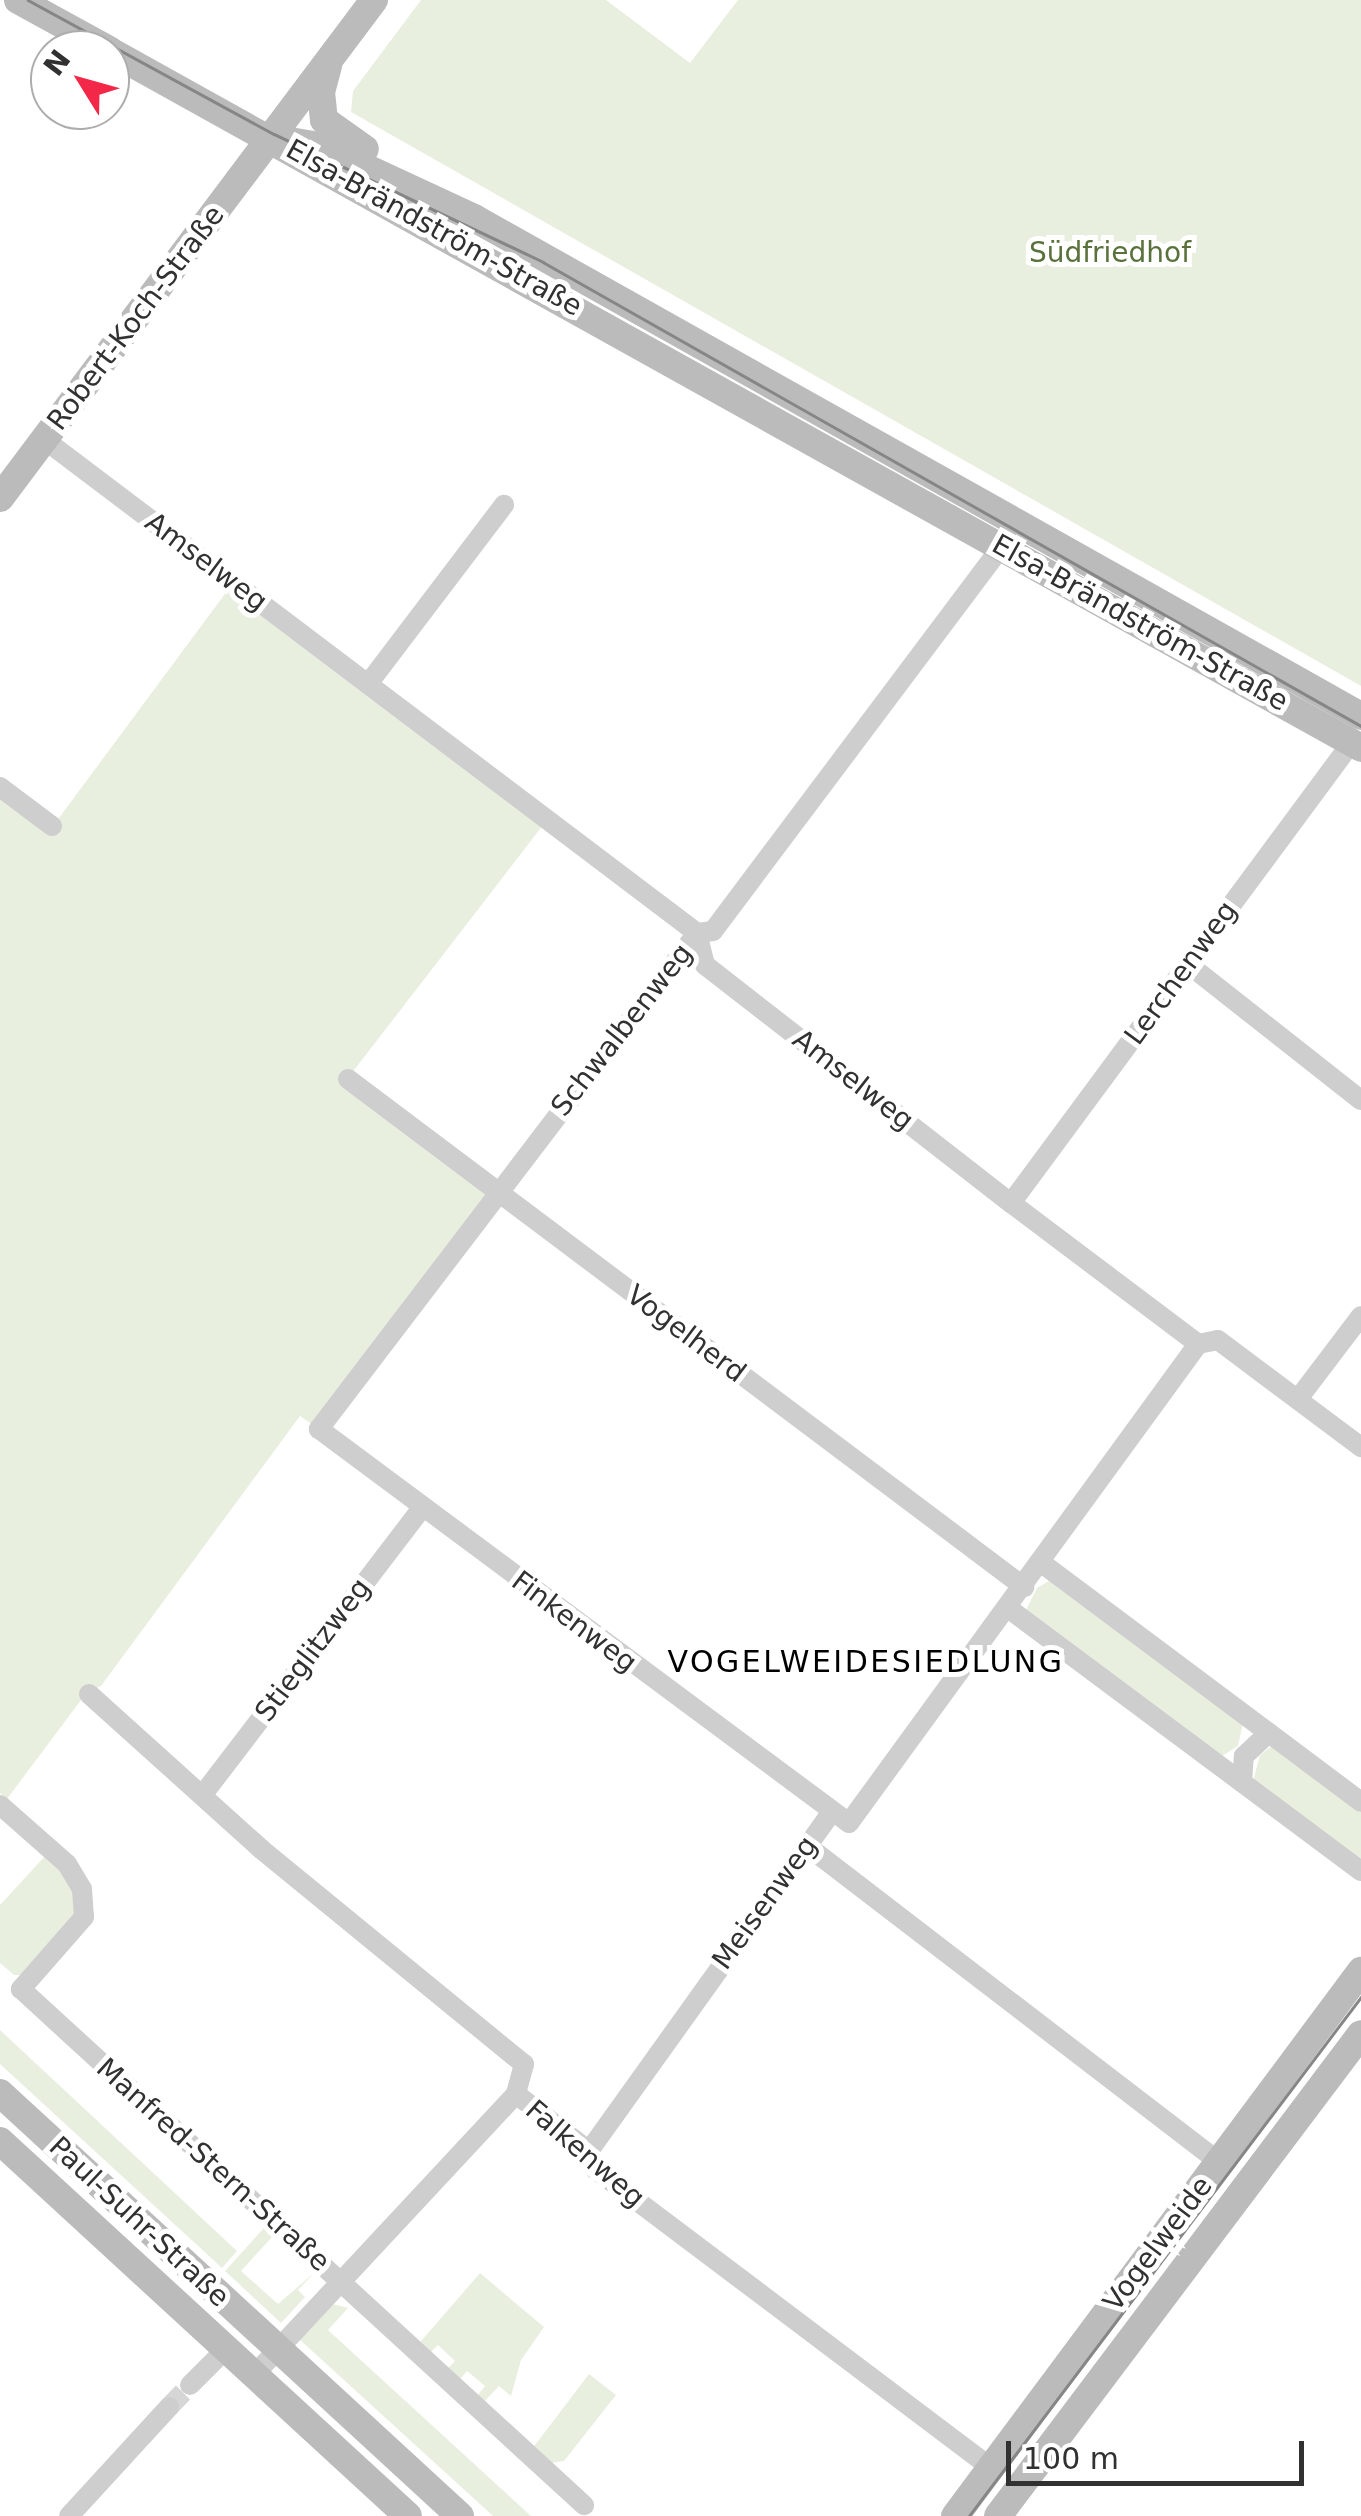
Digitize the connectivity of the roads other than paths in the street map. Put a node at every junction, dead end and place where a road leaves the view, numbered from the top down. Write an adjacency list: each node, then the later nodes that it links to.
1 (18, 0): 3 (street)
2 (374, 0): 4 (street, Robert-Koch-Straße)
3 (73, 30)
4 (330, 59): 6 (street, Robert-Koch-Straße); 7 (street)
5 (130, 61): 6 (street)
6 (271, 138): 7 (street, Elsa-Brändström-Straße); 8 (street, Robert-Koch-Straße); 11 (street, Elsa-Brändström-Straße)
7 (466, 214): 13 (street, Elsa-Brändström-Straße)
8 (45, 440): 9 (street, Robert-Koch-Straße); 12 (street, Amselweg)
9 (0, 498)
10 (504, 506): 12 (street)
11 (1002, 546): 13 (street, Elsa-Brändström-Straße); 16 (street, Schwalbenweg)
12 (368, 684): 16 (street, Amselweg)
13 (1358, 735): 17 (street, Lerchenweg)
14 (0, 787): 15 (street)
15 (52, 826)
16 (696, 933): 20 (street, Schwalbenweg); 21 (street, Amselweg)
17 (1188, 964): 19 (street); 21 (street, Lerchenweg)
18 (348, 1079): 20 (street, Vogelherd)
19 (1361, 1100)
20 (498, 1192): 25 (street, Schwalbenweg); 29 (street, Vogelherd)
21 (1012, 1204): 23 (street, Amselweg)
22 (1361, 1316): 24 (street)
23 (1198, 1344): 24 (street, Amselweg); 28 (street, Meisenweg)
24 (1298, 1399): 26 (street, Amselweg)
25 (319, 1429): 27 (street, Finkenweg)
26 (1361, 1447)
27 (422, 1508): 34 (street, Stieglitzweg); 37 (street, Finkenweg)
28 (1043, 1564): 29 (street, Meisenweg); 32 (street)
29 (1024, 1588): 30 (street, Meisenweg)
30 (1008, 1608): 33 (street); 37 (street, Meisenweg)
31 (89, 1694): 34 (street, Falkenweg)
32 (1269, 1733): 33 (street); 35 (street)
33 (1242, 1782): 39 (street)
34 (204, 1793): 43 (street, Falkenweg)
35 (1361, 1802)
36 (0, 1805): 47 (street, Manfred-Stern-Straße)
37 (830, 1814): 38 (street, Meisenweg)
38 (806, 1845): 45 (street, Meisenweg); 46 (street)
39 (1361, 1871)
40 (1361, 1971): 46 (street, Vogelweide)
41 (1361, 2034): 59 (street, Vogelweide)
42 (0, 2093): 49 (street, Paul-Suhr-Straße)
43 (516, 2094): 45 (street, Falkenweg); 47 (street)
44 (0, 2140): 48 (street, Paul-Suhr-Straße)
45 (588, 2151): 53 (street, Falkenweg)
46 (1218, 2162): 53 (street, Vogelweide)
47 (343, 2283): 49 (street); 54 (street, Manfred-Stern-Straße)
48 (227, 2348): 50 (street, Paul-Suhr-Straße); 51 (street)
49 (278, 2351): 50 (street); 57 (street, Paul-Suhr-Straße)
50 (255, 2374): 56 (street, Paul-Suhr-Straße)
51 (190, 2384)
52 (170, 2407): 55 (street)
53 (991, 2468): 58 (street, Vogelweide)
54 (584, 2505)
55 (70, 2516)
56 (408, 2516)
57 (460, 2516)
58 (954, 2516)
59 (998, 2516)

